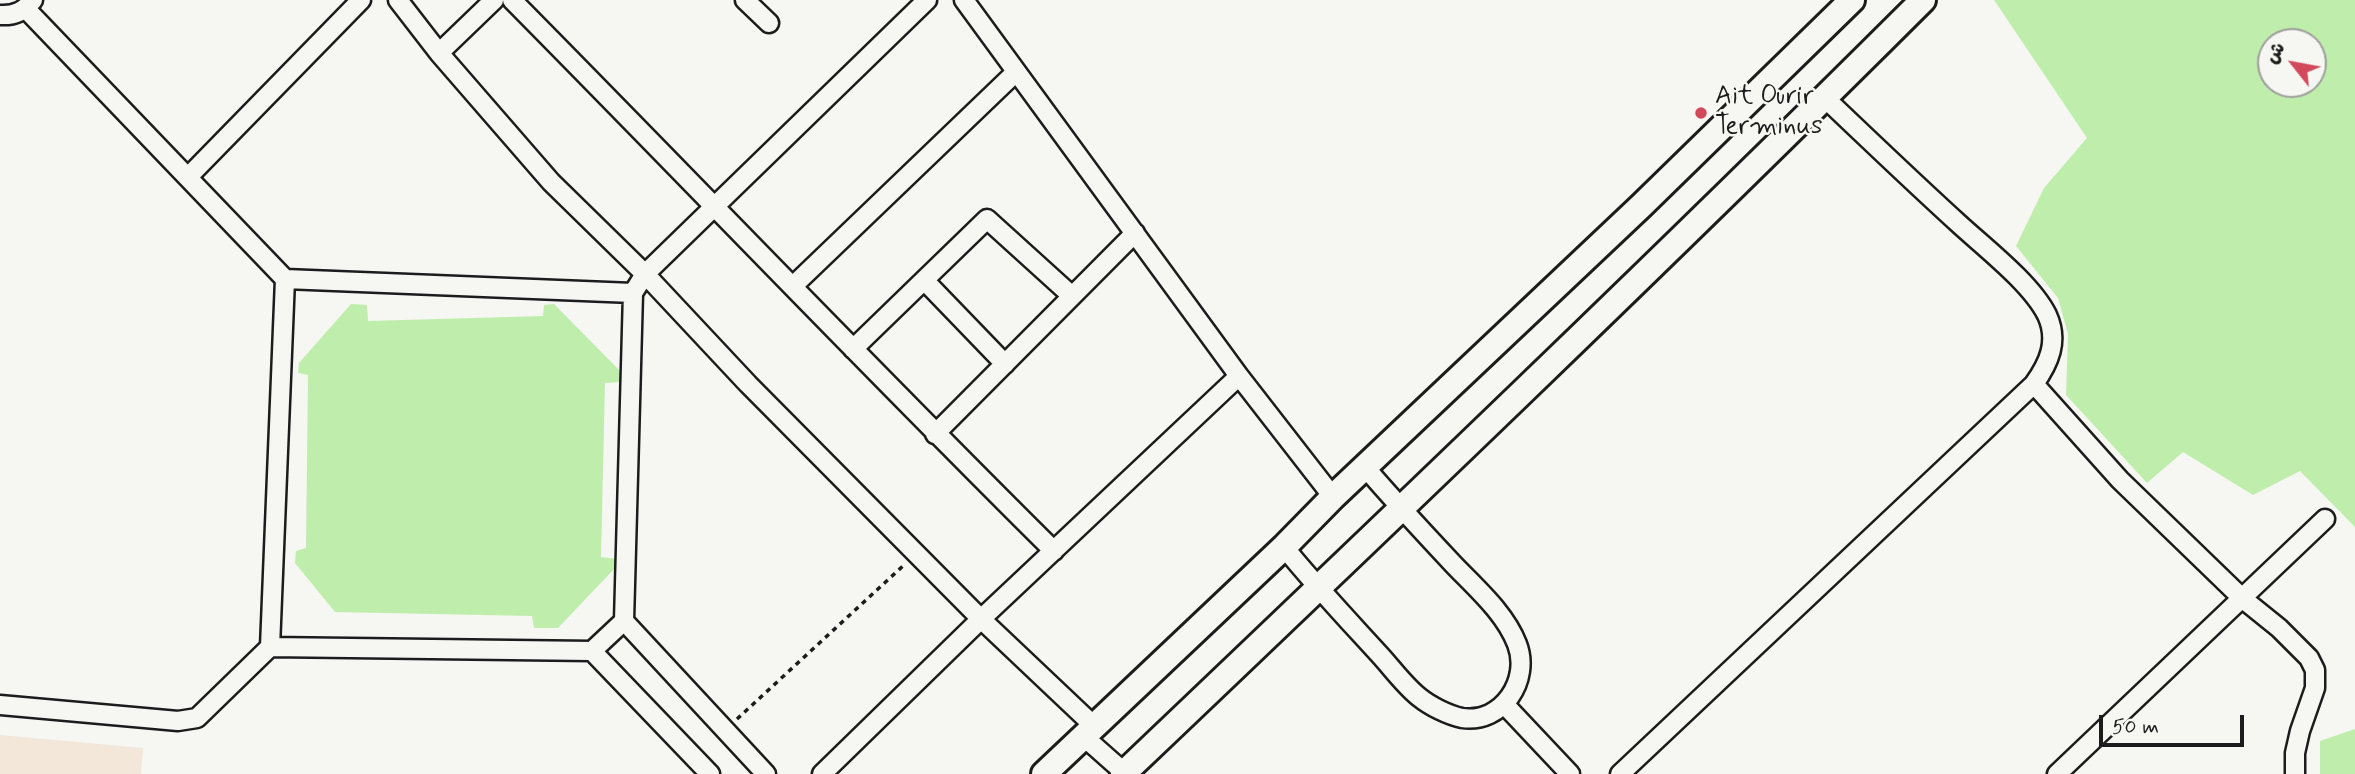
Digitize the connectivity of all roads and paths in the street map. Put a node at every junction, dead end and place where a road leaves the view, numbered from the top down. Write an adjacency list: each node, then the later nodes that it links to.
1 (362, 0): 16 (street)
2 (398, 0): 13 (street)
3 (494, 0): 13 (street)
4 (512, 0): 17 (street)
5 (745, 0): 12 (street)
6 (927, 0): 17 (street)
7 (964, 0): 14 (street)
8 (1852, 0): 30 (main road)
9 (1923, 0): 15 (main road)
10 (30, 4): 11 (street); 16 (street)
11 (0, 15)
12 (769, 23)
13 (439, 53): 19 (street)
14 (1016, 72): 18 (street); 22 (street)
15 (1825, 99): 28 (street); 32 (main road)
16 (188, 177): 20 (street)
17 (716, 206): 19 (street); 22 (street)
18 (1135, 233): 24 (street); 27 (street)
19 (645, 274): 23 (street); 36 (street)
20 (285, 279): 23 (street); 41 (street)
21 (924, 281): 24 (street); 25 (street); 26 (street)
22 (793, 286): 25 (street)
23 (633, 293): 40 (street)
24 (1072, 296): 26 (street)
25 (853, 349): 29 (street)
26 (1005, 364): 29 (street)
27 (1239, 376): 31 (street); 35 (street)
28 (2034, 384): 38 (street); 53 (street)
29 (935, 434): 35 (street)
30 (1365, 467): 31 (main road); 32 (street)
31 (1333, 497): 34 (main road)
32 (1400, 509): 37 (main road); 44 (street)
33 (2325, 519): 38 (street)
34 (1284, 547): 37 (street); 46 (main road)
35 (1054, 551): 39 (street)
36 (917, 554): 39 (street); 45 (path)
37 (1319, 589): 44 (street); 51 (main road)
38 (2243, 599): 54 (street); 55 (street)
39 (981, 619): 46 (street); 49 (street)
40 (624, 621): 42 (street); 45 (street)
41 (270, 648): 42 (street); 43 (street)
42 (592, 651): 47 (street)
43 (0, 705)
44 (1505, 705): 52 (street)
45 (726, 729): 48 (street)
46 (1088, 731): 50 (main road); 51 (street)
47 (710, 774)
48 (766, 774)
49 (822, 774)
50 (1044, 774)
51 (1124, 774)
52 (1570, 774)
53 (1620, 774)
54 (2057, 774)
55 (2295, 774)

